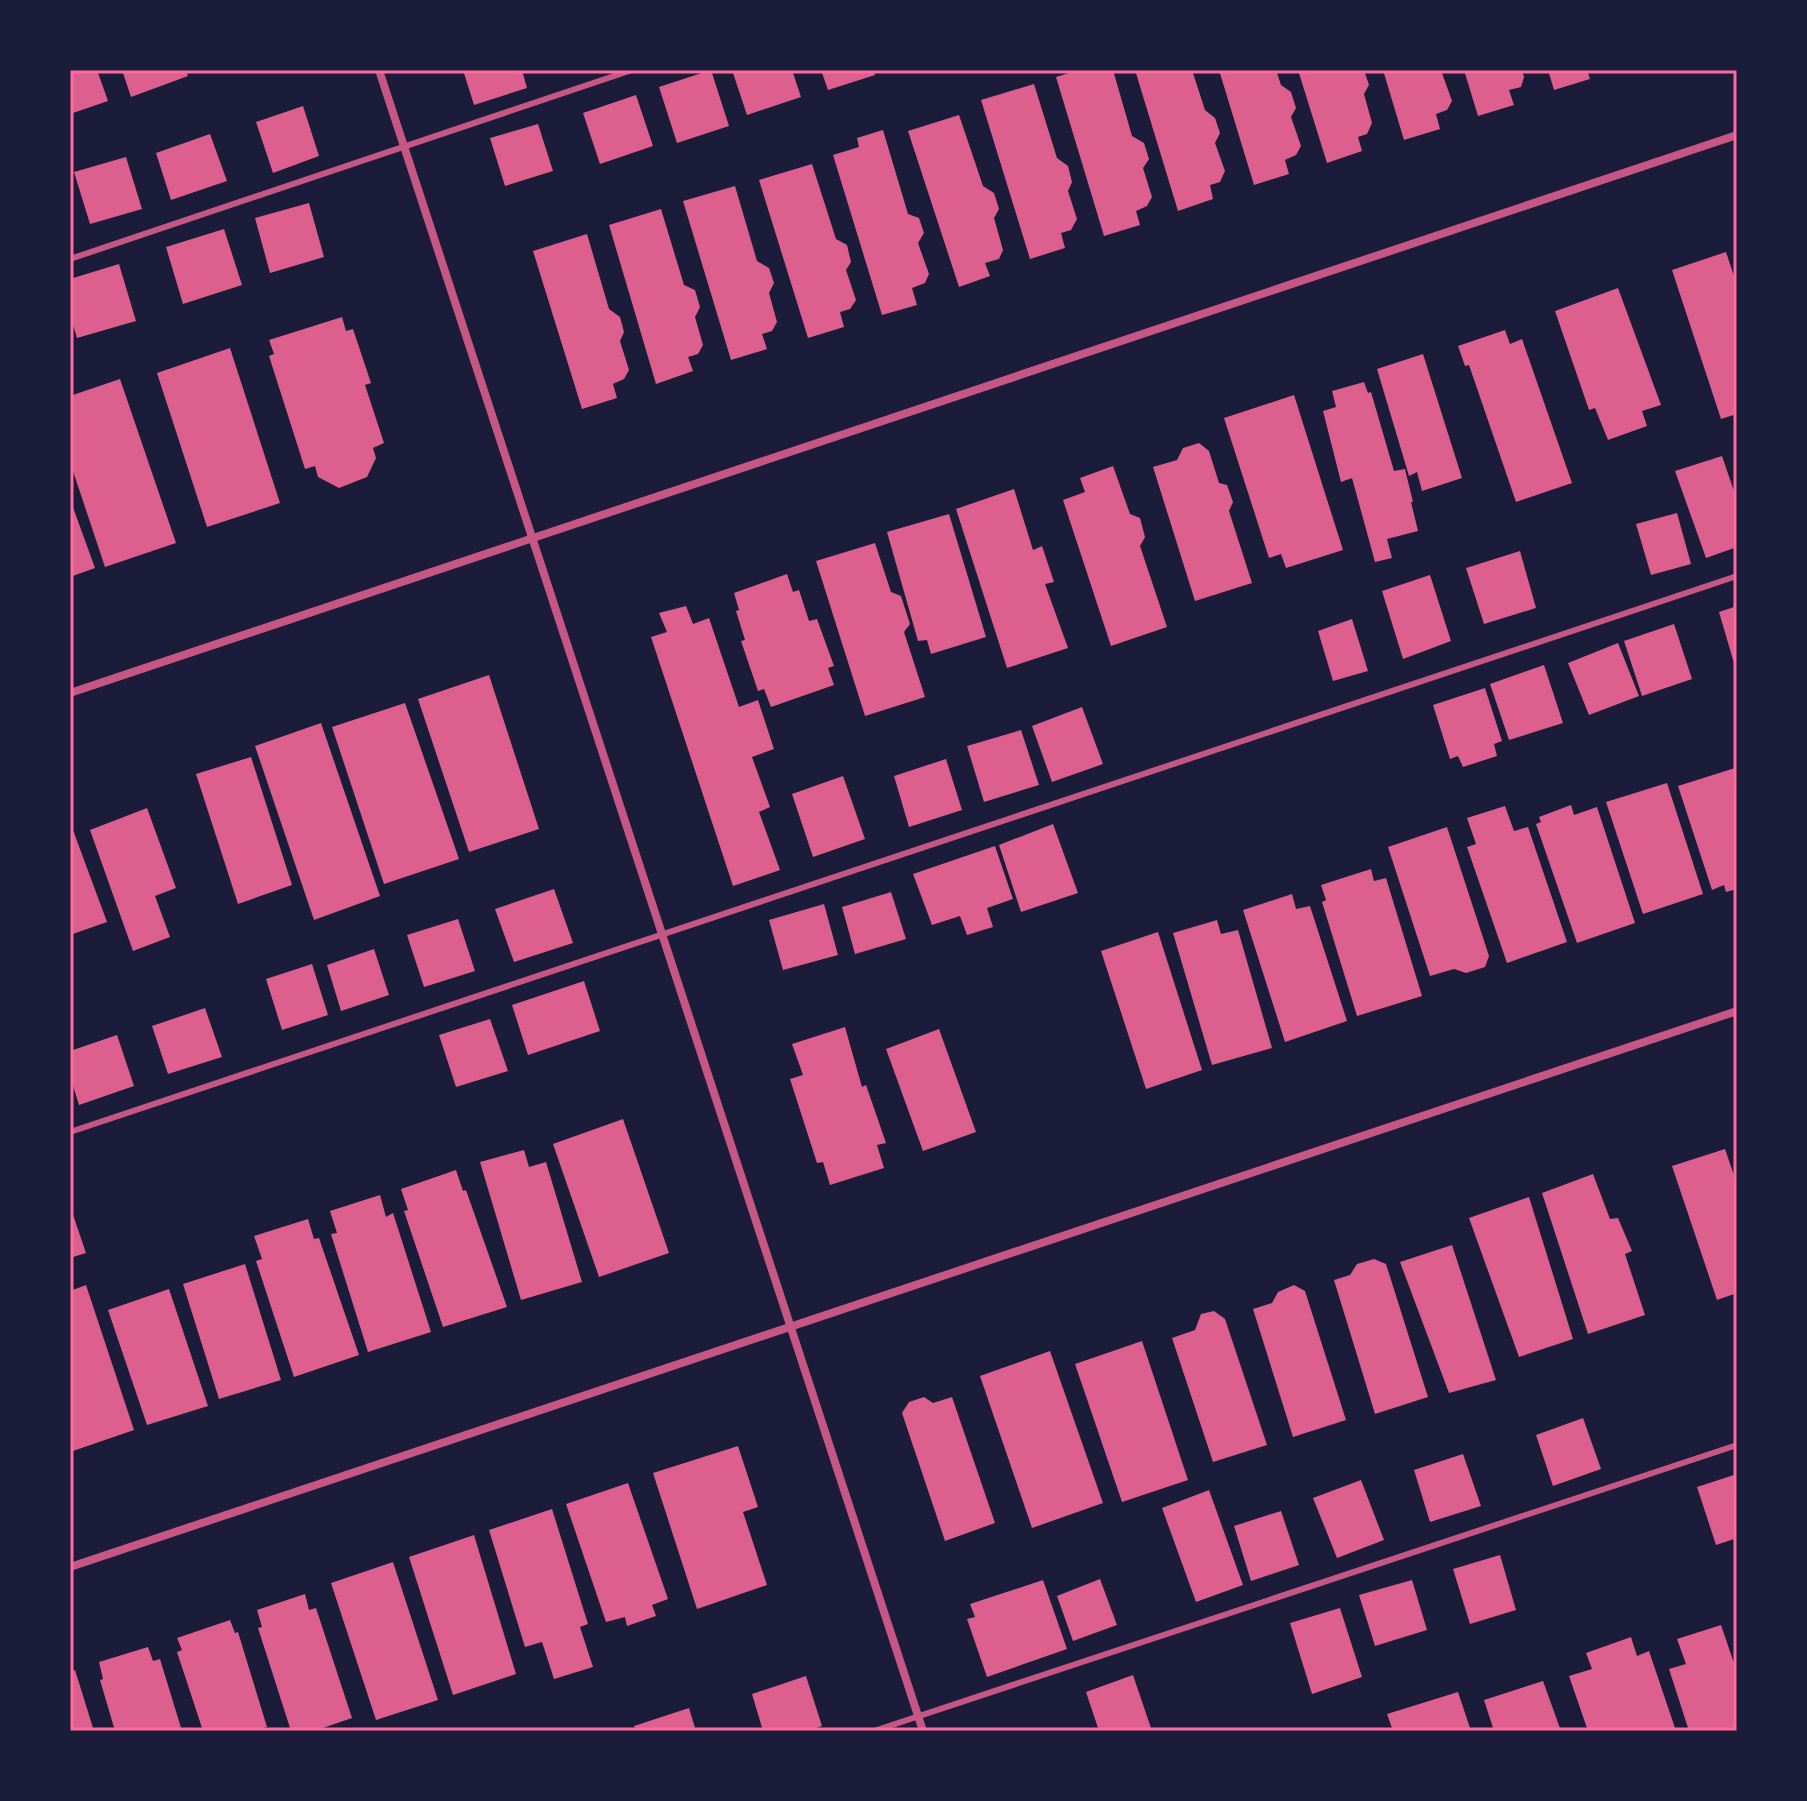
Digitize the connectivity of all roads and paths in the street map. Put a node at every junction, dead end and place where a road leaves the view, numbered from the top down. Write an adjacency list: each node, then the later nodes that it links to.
1 (379, 70): 4 (street)
2 (632, 70): 4 (lane)
3 (1737, 135): 6 (street)
4 (404, 146): 5 (lane); 6 (street)
5 (70, 259)
6 (532, 537): 8 (street); 9 (street)
7 (1737, 576): 9 (lane)
8 (70, 693)
9 (662, 935): 11 (lane); 12 (street)
10 (1737, 1011): 12 (street)
11 (70, 1132)
12 (791, 1327): 14 (street); 15 (street)
13 (1737, 1445): 15 (lane)
14 (70, 1567)
15 (918, 1716): 16 (lane); 17 (street)
16 (874, 1731)
17 (923, 1731)

